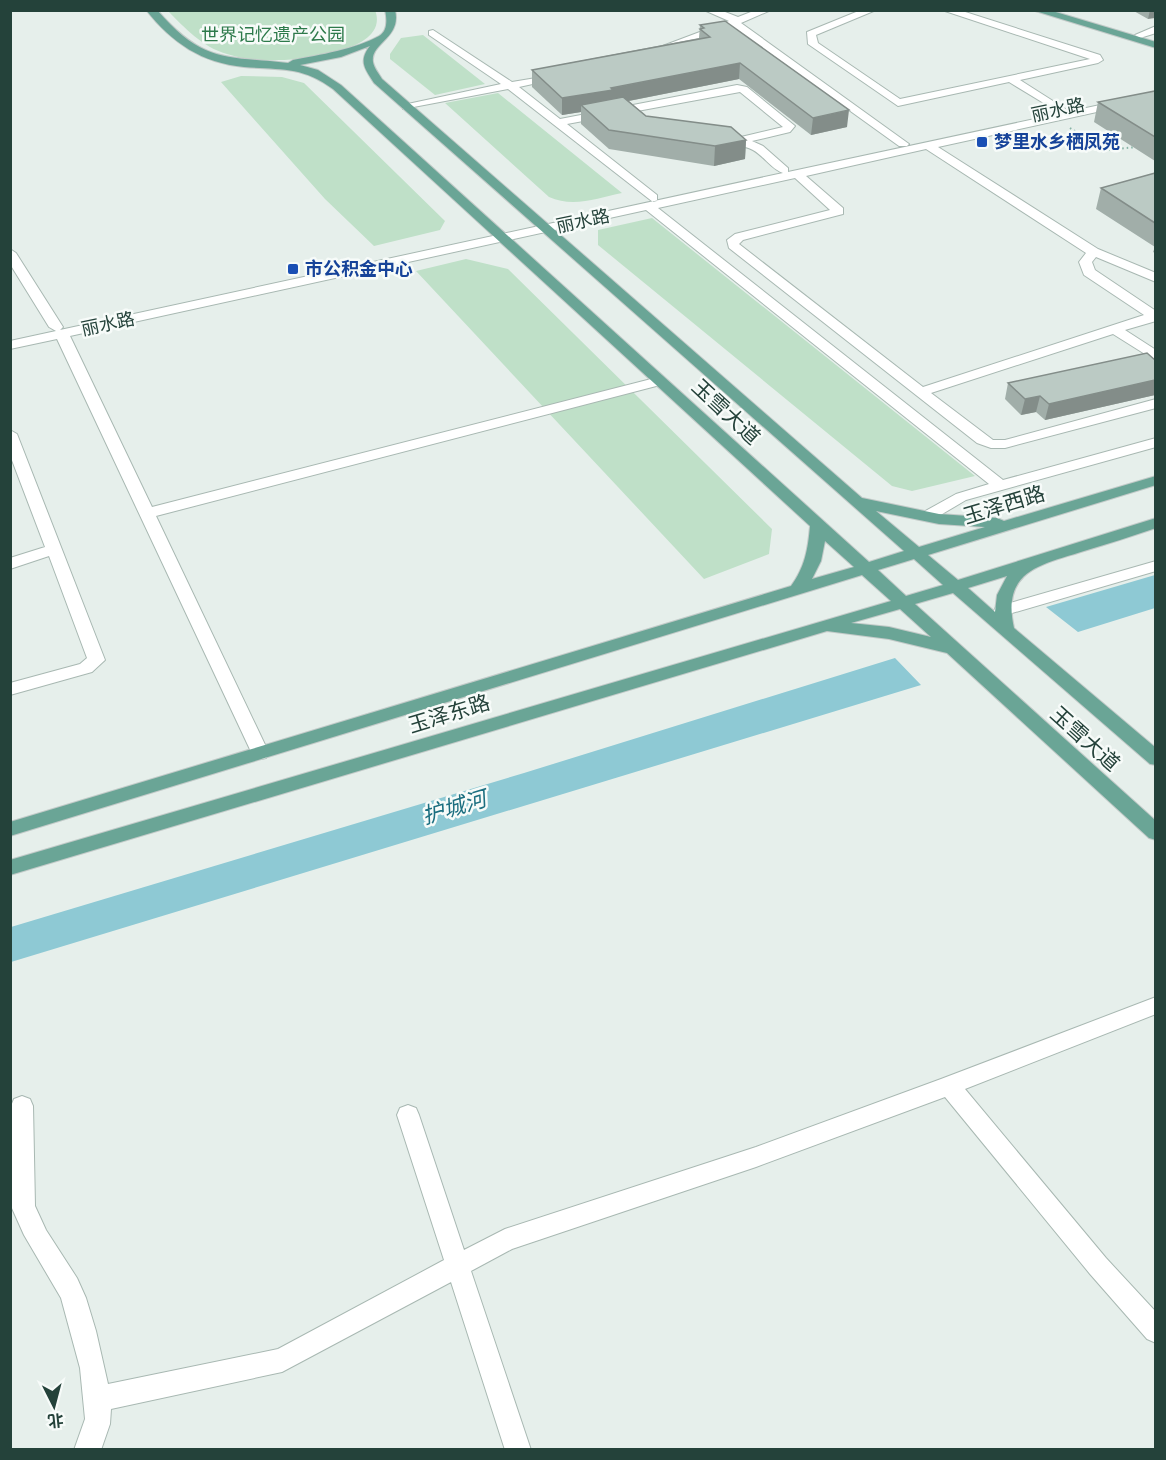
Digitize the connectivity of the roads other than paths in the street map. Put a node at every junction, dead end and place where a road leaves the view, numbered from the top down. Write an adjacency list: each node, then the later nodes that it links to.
1 (151, 10): 19 (main road)
2 (390, 10): 15 (main road)
3 (709, 10): 11 (street)
4 (766, 10): 11 (street)
5 (871, 10): 22 (street)
6 (947, 10): 10 (street)
7 (984, 10): 10 (street)
8 (1037, 10): 17 (main road)
9 (1055, 10): 14 (main road)
10 (971, 19): 21 (street)
11 (737, 22): 18 (street); 33 (street)
12 (1155, 29): 14 (street)
13 (433, 33): 23 (street)
14 (1140, 35): 16 (main road)
15 (383, 37): 19 (main road); 26 (main road, 玉雪大道)
16 (1155, 39)
17 (1155, 45)
18 (655, 52)
19 (246, 65): 39 (main road, 玉雪大道)
20 (565, 74): 23 (street)
21 (1013, 80): 22 (street); 28 (street)
22 (997, 83): 28 (street)
23 (509, 86): 26 (street); 30 (street)
24 (1155, 89): 28 (street, 丽水路)
25 (1155, 96): 28 (street, 丽水路)
26 (407, 107): 38 (main road, 玉雪大道)
27 (632, 109): 29 (street); 30 (street); 32 (street)
28 (1053, 114): 33 (street, 丽水路); 34 (street, 丽水路)
29 (645, 120)
30 (557, 123): 37 (street)
31 (705, 137): 32 (street)
32 (741, 140): 35 (street); 36 (street)
33 (903, 144): 35 (street, 丽水路)
34 (929, 146): 35 (street, 丽水路); 40 (street)
35 (791, 172): 36 (street, 丽水路); 37 (street, 丽水路); 50 (street)
36 (769, 173): 37 (street, 丽水路)
37 (651, 202): 38 (street, 丽水路); 55 (street)
38 (542, 226): 39 (street, 丽水路); 56 (main road, 玉雪大道)
39 (499, 235): 45 (street, 丽水路); 49 (main road, 玉雪大道)
40 (1094, 252): 42 (street); 43 (street)
41 (10, 253): 45 (street)
42 (1155, 278)
43 (1154, 317): 44 (street)
44 (1114, 328): 48 (street); 50 (street)
45 (59, 330): 46 (street, 丽水路); 47 (street, 丽水路); 57 (street)
46 (10, 337)
47 (10, 345)
48 (1155, 357)
49 (659, 381): 57 (street); 61 (main road, 玉雪大道)
50 (921, 392): 51 (street)
51 (1155, 403)
52 (10, 434): 62 (street)
53 (1155, 442): 55 (street)
54 (1155, 480): 59 (main road, 玉泽西路)
55 (1001, 486): 58 (street)
56 (857, 502): 58 (main road); 63 (main road, 玉雪大道)
57 (147, 513): 76 (street)
58 (926, 518): 59 (main road)
59 (1017, 523): 63 (main road, 玉泽西路)
60 (1155, 523): 64 (main road)
61 (817, 527): 67 (main road, 玉雪大道); 69 (main road)
62 (54, 549): 65 (street); 75 (street)
63 (917, 554): 67 (main road, 玉泽西路); 68 (main road, 玉雪大道)
64 (1029, 563): 68 (main road); 71 (main road)
65 (10, 564)
66 (1155, 566): 71 (street)
67 (864, 569): 69 (main road, 玉泽东路); 70 (main road, 玉雪大道)
68 (955, 587): 70 (main road); 73 (main road, 玉雪大道)
69 (796, 590): 76 (main road, 玉泽东路)
70 (901, 603): 72 (main road, 玉泽东路); 74 (main road, 玉雪大道)
71 (1002, 611): 73 (main road)
72 (822, 626): 74 (main road); 80 (main road, 玉泽东路)
73 (1006, 630): 77 (main road, 玉雪大道)
74 (951, 648): 79 (main road, 玉雪大道)
75 (10, 689)
76 (260, 753): 78 (main road, 玉泽东路)
77 (1155, 759)
78 (10, 829)
79 (1155, 833)
80 (10, 868)
81 (1155, 1005): 82 (street)
82 (949, 1086): 85 (street); 86 (street)
83 (22, 1106): 87 (street)
84 (408, 1115): 85 (street)
85 (458, 1265): 87 (street); 89 (street)
86 (1155, 1331)
87 (97, 1399): 88 (street)
88 (87, 1449)
89 (518, 1449)

